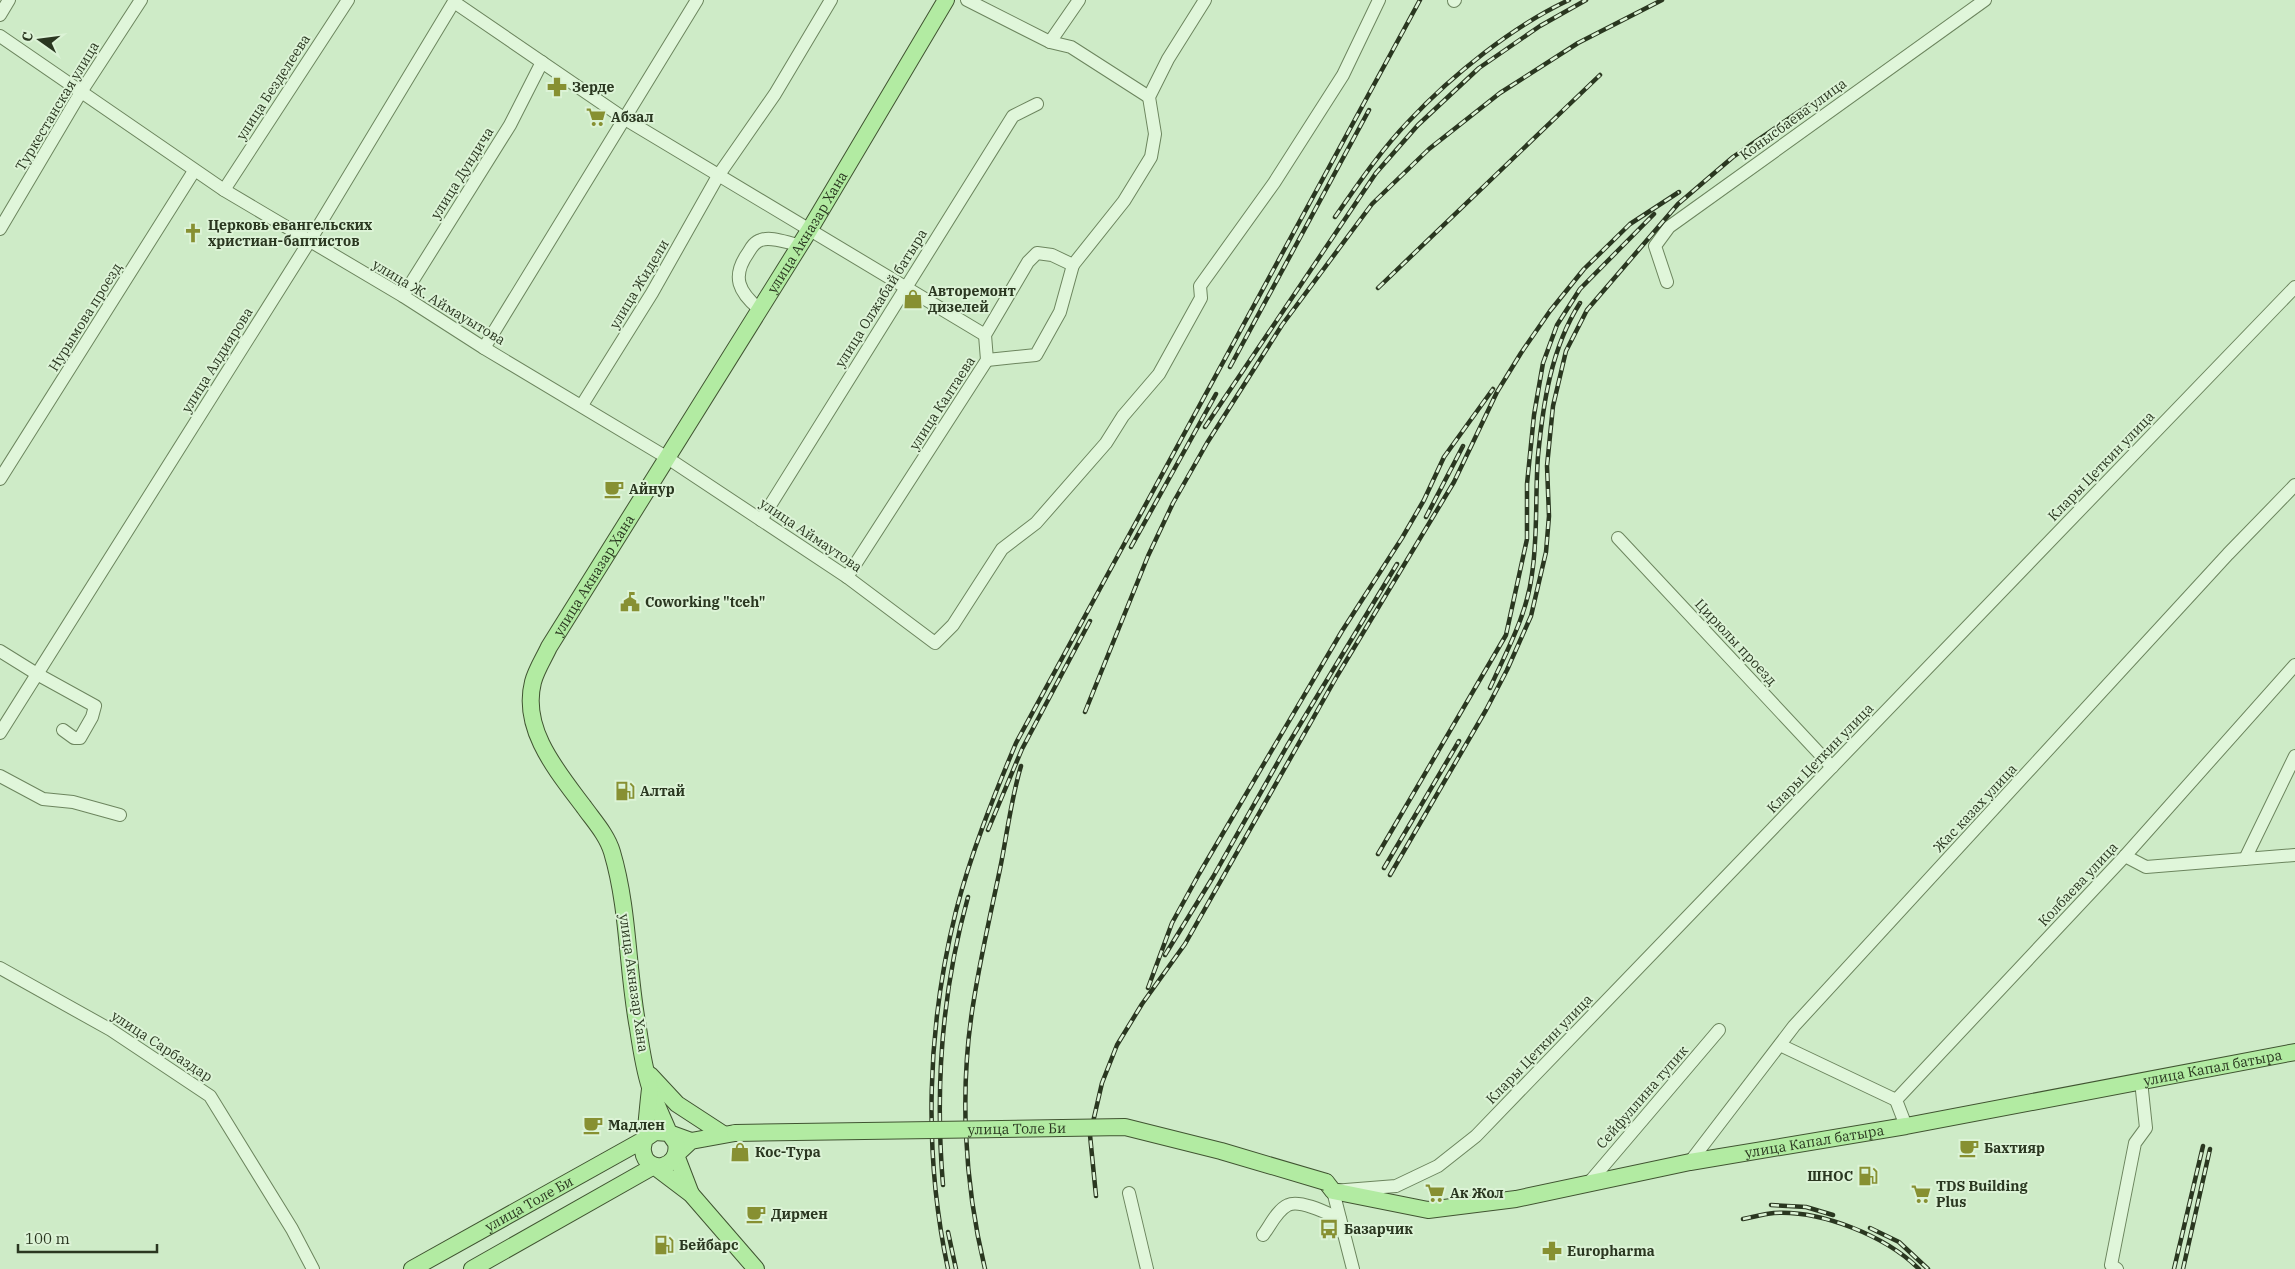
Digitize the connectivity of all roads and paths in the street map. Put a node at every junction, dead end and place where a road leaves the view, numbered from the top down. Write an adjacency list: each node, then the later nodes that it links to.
1 (9, 0): 13 (street)
2 (141, 0): 17 (street, Туркестанская улица)
3 (348, 0): 23 (street, улица Безделеева)
4 (697, 0): 20 (street)
5 (831, 0): 22 (street, улица Жидели)
6 (946, 0): 25 (main road, улица Акназар Хана)
7 (967, 0): 15 (street)
8 (1079, 0): 15 (street)
9 (1205, 0): 18 (street)
10 (1378, 0): 43 (street, улица Аймаутова)
11 (1985, 0): 29 (street, Конысбаева улица)
12 (455, 1): 16 (street); 26 (street, улица Алдиярова)
13 (0, 15)
14 (0, 36): 17 (street, улица Ж. Аймауытова)
15 (1050, 42): 18 (street)
16 (542, 62): 20 (street); 32 (street, улица Дундича)
17 (81, 92): 21 (street, улица Ж. Аймауытова); 24 (street, Туркестанская улица)
18 (1149, 97): 28 (street)
19 (1037, 104): 31 (street, улица Олжабай батыра)
20 (625, 119): 22 (street); 35 (street)
21 (194, 171): 23 (street, улица Ж. Аймауытова); 39 (street, Нурымова проезд)
22 (718, 176): 25 (street); 37 (street, улица Жидели)
23 (224, 190): 26 (street, улица Ж. Аймауытова)
24 (0, 229)
25 (810, 229): 27 (main road, улица Акназар Хана); 31 (street)
26 (309, 242): 32 (street, улица Ж. Аймауытова); 46 (street, улица Алдиярова)
27 (798, 245): 33 (main road, улица Акназар Хана); 33 (street)
28 (1073, 265): 34 (street); 36 (street)
29 (1667, 282)
30 (2295, 287): 50 (street, Клары Цеткин улица)
31 (906, 288): 34 (street); 41 (street, улица Олжабай батыра)
32 (403, 296): 35 (street, улица Ж. Аймауытова)
33 (759, 309): 38 (main road, улица Акназар Хана)
34 (985, 335): 36 (street, улица Калтаева)
35 (484, 348): 37 (street, улица Ж. Аймауытова)
36 (987, 360): 43 (street, улица Калтаева)
37 (582, 406): 38 (street, улица Ж. Аймауытова)
38 (666, 457): 41 (street, улица Аймаутова); 60 (main road, улица Акназар Хана)
39 (0, 479)
40 (2295, 485): 58 (street, Жас казах улица)
41 (761, 520): 43 (street, улица Аймаутова)
42 (1618, 538): 50 (street, Цирюлы проезд)
43 (847, 577)
44 (0, 651): 46 (street)
45 (2295, 665): 54 (street, Колбаева улица)
46 (36, 674): 47 (street); 48 (street, улица Алдиярова)
47 (63, 730)
48 (0, 733)
49 (2295, 756): 55 (street)
50 (1832, 767): 73 (street, Клары Цеткин улица)
51 (0, 776): 52 (street)
52 (120, 814)
53 (2295, 855): 55 (street)
54 (2125, 856): 55 (street); 63 (street, Колбаева улица)
55 (2245, 859)
56 (0, 968): 78 (street, улица Сарбаздар)
57 (1719, 1030): 72 (street, Сейфуллина тупик)
58 (1780, 1045): 63 (street); 70 (street, Жас казах улица)
59 (2295, 1052): 61 (main road, улица Капал батыра)
60 (647, 1071): 62 (main road, улица Акназар Хана); 66 (main road)
61 (2141, 1081): 64 (main road, улица Капал батыра); 84 (street)
62 (650, 1087): 65 (main road, улица Акназар Хана); 67 (main road, улица Акназар Хана)
63 (1896, 1100): 64 (street)
64 (1906, 1126): 70 (main road, улица Капал батыра)
65 (669, 1133): 67 (main road); 68 (main road); 69 (main road)
66 (729, 1134): 68 (main road, улица Толе Би); 73 (main road, улица Толе Би, bridge)
67 (645, 1139): 71 (main road); 79 (main road, улица Толе Би)
68 (690, 1141): 69 (main road)
69 (676, 1155): 71 (main road); 75 (main road)
70 (1690, 1162): 72 (main road, улица Капал батыра)
71 (654, 1166): 75 (main road); 80 (main road, улица Толе Би)
72 (1588, 1184): 73 (main road, улица Капал батыра)
73 (1330, 1187): 76 (street)
74 (1129, 1193): 82 (street)
75 (691, 1194): 81 (main road)
76 (1340, 1220): 77 (street); 83 (street)
77 (1264, 1235)
78 (313, 1269)
79 (412, 1269)
80 (472, 1269)
81 (756, 1269)
82 (1147, 1269)
83 (1353, 1269)
84 (2117, 1269)

